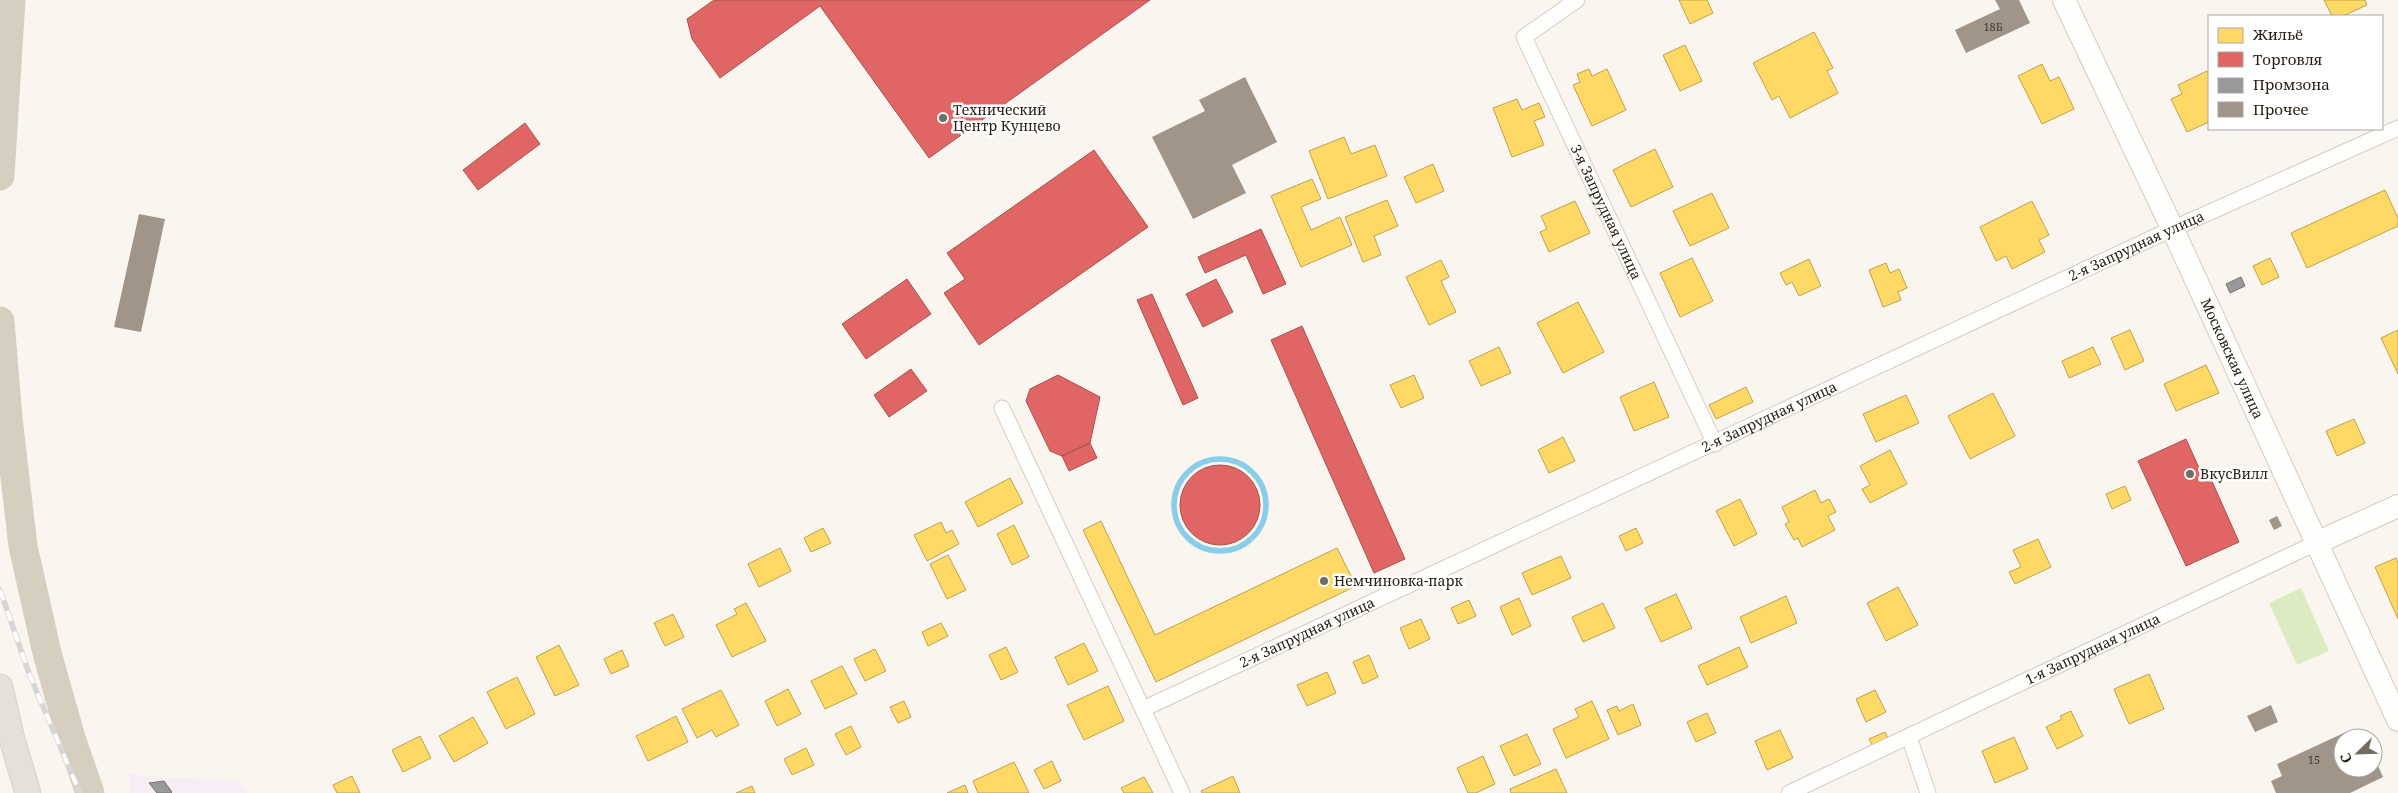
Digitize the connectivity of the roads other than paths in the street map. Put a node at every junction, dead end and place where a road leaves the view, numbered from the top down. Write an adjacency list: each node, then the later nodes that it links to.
1 (10, 0): 7 (highway)
2 (15, 0): 6 (main road)
3 (1577, 0): 11 (street, 3-я Запрудная улица)
4 (2064, 0): 8 (street, Московская улица)
5 (2398, 128): 8 (street, 2-я Запрудная улица)
6 (0, 144)
7 (0, 176)
8 (2173, 230): 11 (street, 2-я Запрудная улица); 13 (street, Московская улица)
9 (0, 321): 19 (highway)
10 (1002, 408): 15 (street)
11 (1715, 444): 15 (street, 2-я Запрудная улица)
12 (2398, 506): 13 (street, 1-я Запрудная улица)
13 (2316, 543): 16 (street, Московская улица); 17 (street, 1-я Запрудная улица)
14 (0, 687): 18 (main road)
15 (1143, 709): 20 (street)
16 (2398, 720)
17 (1909, 737): 21 (street, 1-я Запрудная улица); 22 (street)
18 (28, 793)
19 (90, 793)
20 (1182, 793)
21 (1789, 793)
22 (1928, 793)

